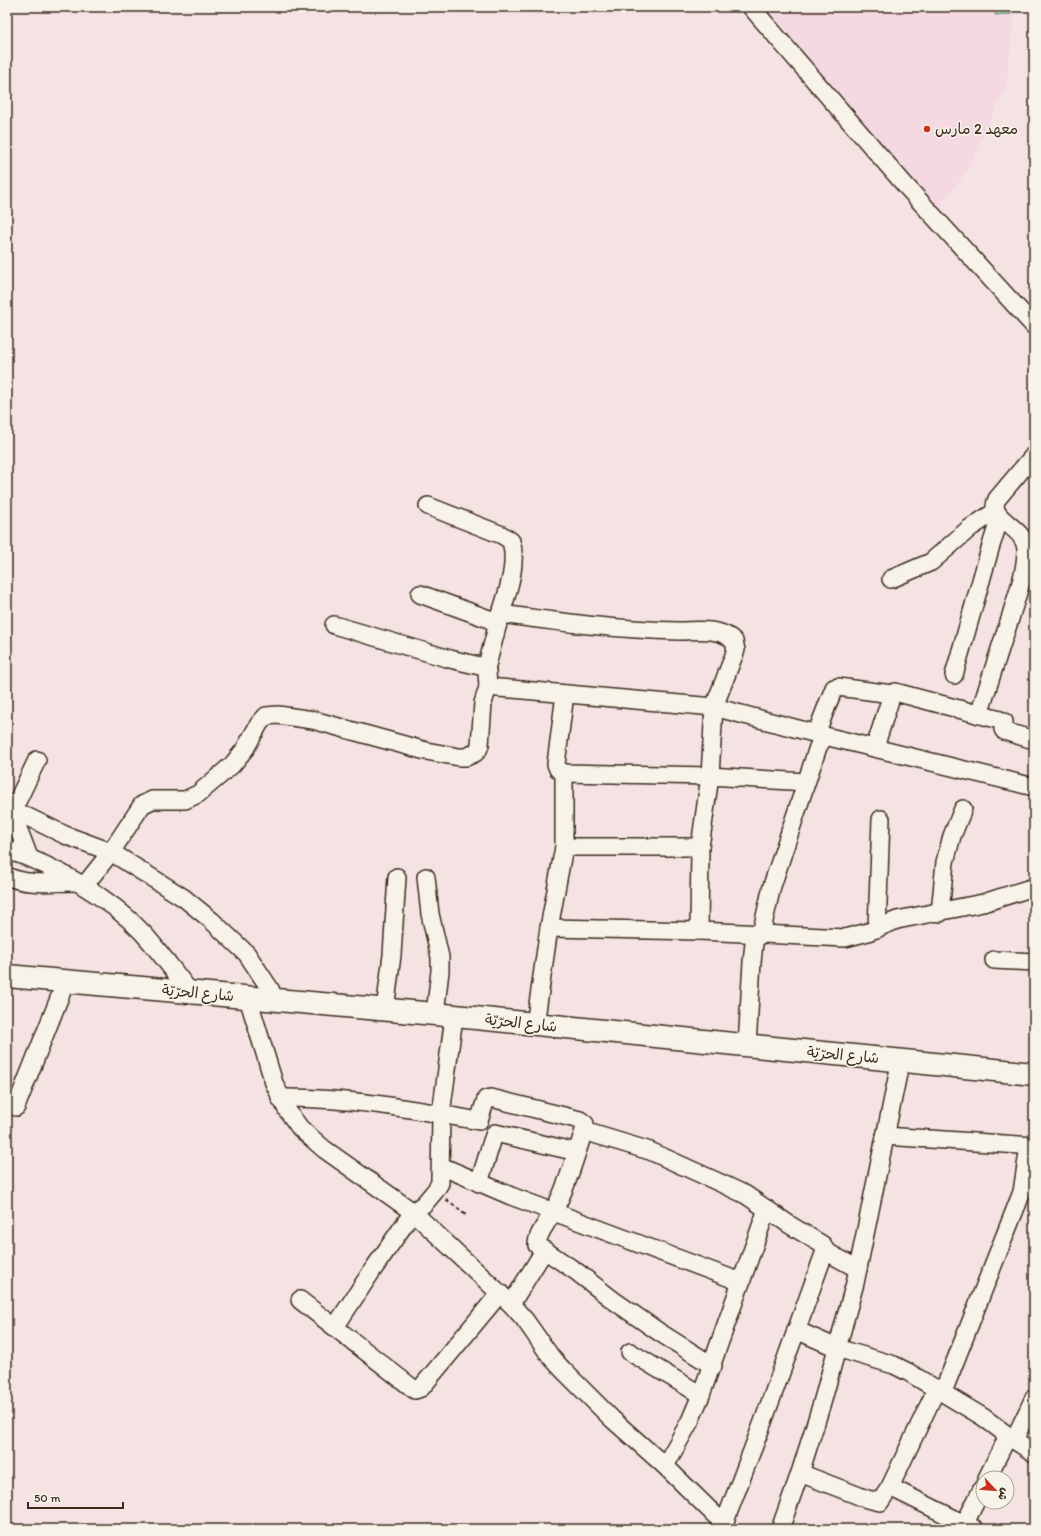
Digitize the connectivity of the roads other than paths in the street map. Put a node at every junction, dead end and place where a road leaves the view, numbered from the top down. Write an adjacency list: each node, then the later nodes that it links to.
1 (751, 7): 2 (street)
2 (1034, 326)
3 (1034, 455): 5 (street)
4 (428, 506): 8 (street)
5 (998, 514): 6 (street); 11 (street); 16 (street)
6 (891, 579)
7 (420, 594): 8 (street)
8 (499, 620): 10 (street); 15 (street)
9 (334, 625): 10 (street)
10 (486, 669): 12 (street)
11 (954, 675)
12 (488, 687): 13 (street); 31 (street)
13 (565, 694): 15 (street); 21 (street)
14 (892, 694): 16 (street); 17 (street); 19 (street)
15 (714, 707): 17 (street); 22 (street)
16 (979, 715): 18 (street)
17 (821, 735): 19 (street); 23 (street)
18 (1034, 740)
19 (875, 747): 24 (street)
20 (37, 760): 25 (street)
21 (564, 773): 22 (street); 28 (street)
22 (710, 776): 23 (street); 29 (street)
23 (806, 782): 42 (street)
24 (1034, 787)
25 (10, 809): 31 (street); 32 (street)
26 (963, 809): 38 (street)
27 (881, 819): 40 (street)
28 (564, 847): 29 (street); 39 (street)
29 (700, 847): 41 (street)
30 (7, 850): 32 (street)
31 (111, 852): 36 (street); 49 (street)
32 (29, 857): 36 (street)
33 (7, 876): 36 (street)
34 (397, 877): 50 (street)
35 (426, 877): 51 (street)
36 (81, 884): 47 (street)
37 (1034, 887): 38 (street)
38 (940, 913): 40 (street)
39 (549, 928): 41 (street); 52 (street)
40 (877, 929): 42 (street)
41 (699, 931): 42 (street)
42 (758, 934): 53 (street)
43 (994, 960): 44 (street)
44 (1034, 962)
45 (7, 976): 46 (main road, شارع الحرّيّة)
46 (66, 981): 47 (main road, شارع الحرّيّة); 57 (street)
47 (191, 993): 48 (main road, شارع الحرّيّة)
48 (248, 998): 49 (main road, شارع الحرّيّة); 56 (street)
49 (275, 1000): 50 (main road, شارع الحرّيّة)
50 (385, 1010): 51 (main road, شارع الحرّيّة)
51 (445, 1016): 52 (main road, شارع الحرّيّة); 58 (street)
52 (535, 1025): 53 (main road, شارع الحرّيّة)
53 (747, 1046): 54 (main road, شارع الحرّيّة)
54 (901, 1060): 55 (main road, شارع الحرّيّة); 62 (street)
55 (1034, 1074)
56 (280, 1098): 58 (street); 69 (street)
57 (16, 1107)
58 (441, 1114): 59 (street); 65 (street)
59 (479, 1121): 60 (street); 61 (street)
60 (584, 1131): 64 (street); 67 (street)
61 (496, 1133): 64 (street); 66 (street)
62 (885, 1136): 63 (street); 72 (street)
63 (1032, 1146): 81 (street)
64 (576, 1152): 68 (street)
65 (441, 1166): 66 (street); 69 (street)
66 (479, 1183): 68 (street)
67 (768, 1209): 71 (street); 73 (street)
68 (553, 1211): 70 (street); 73 (street)
69 (413, 1212): 74 (street); 76 (street)
70 (544, 1251): 74 (street); 80 (street)
71 (825, 1251): 72 (street); 77 (street)
72 (858, 1269): 78 (street)
73 (741, 1282): 80 (street)
74 (505, 1298): 76 (street); 86 (street)
75 (300, 1300): 76 (street)
76 (334, 1328)
77 (796, 1330): 78 (street); 91 (street)
78 (837, 1348): 81 (street); 88 (street)
79 (630, 1352): 82 (street)
80 (713, 1366): 82 (street)
81 (940, 1390): 84 (street); 89 (street)
82 (701, 1395): 86 (street)
83 (1034, 1398): 84 (street)
84 (1011, 1438): 85 (street); 87 (street)
85 (1034, 1452)
86 (666, 1466): 91 (street)
87 (992, 1470)
88 (800, 1473): 89 (street); 93 (street)
89 (890, 1487): 92 (street)
90 (975, 1507): 92 (street)
91 (727, 1526)
92 (967, 1527)
93 (780, 1529)

